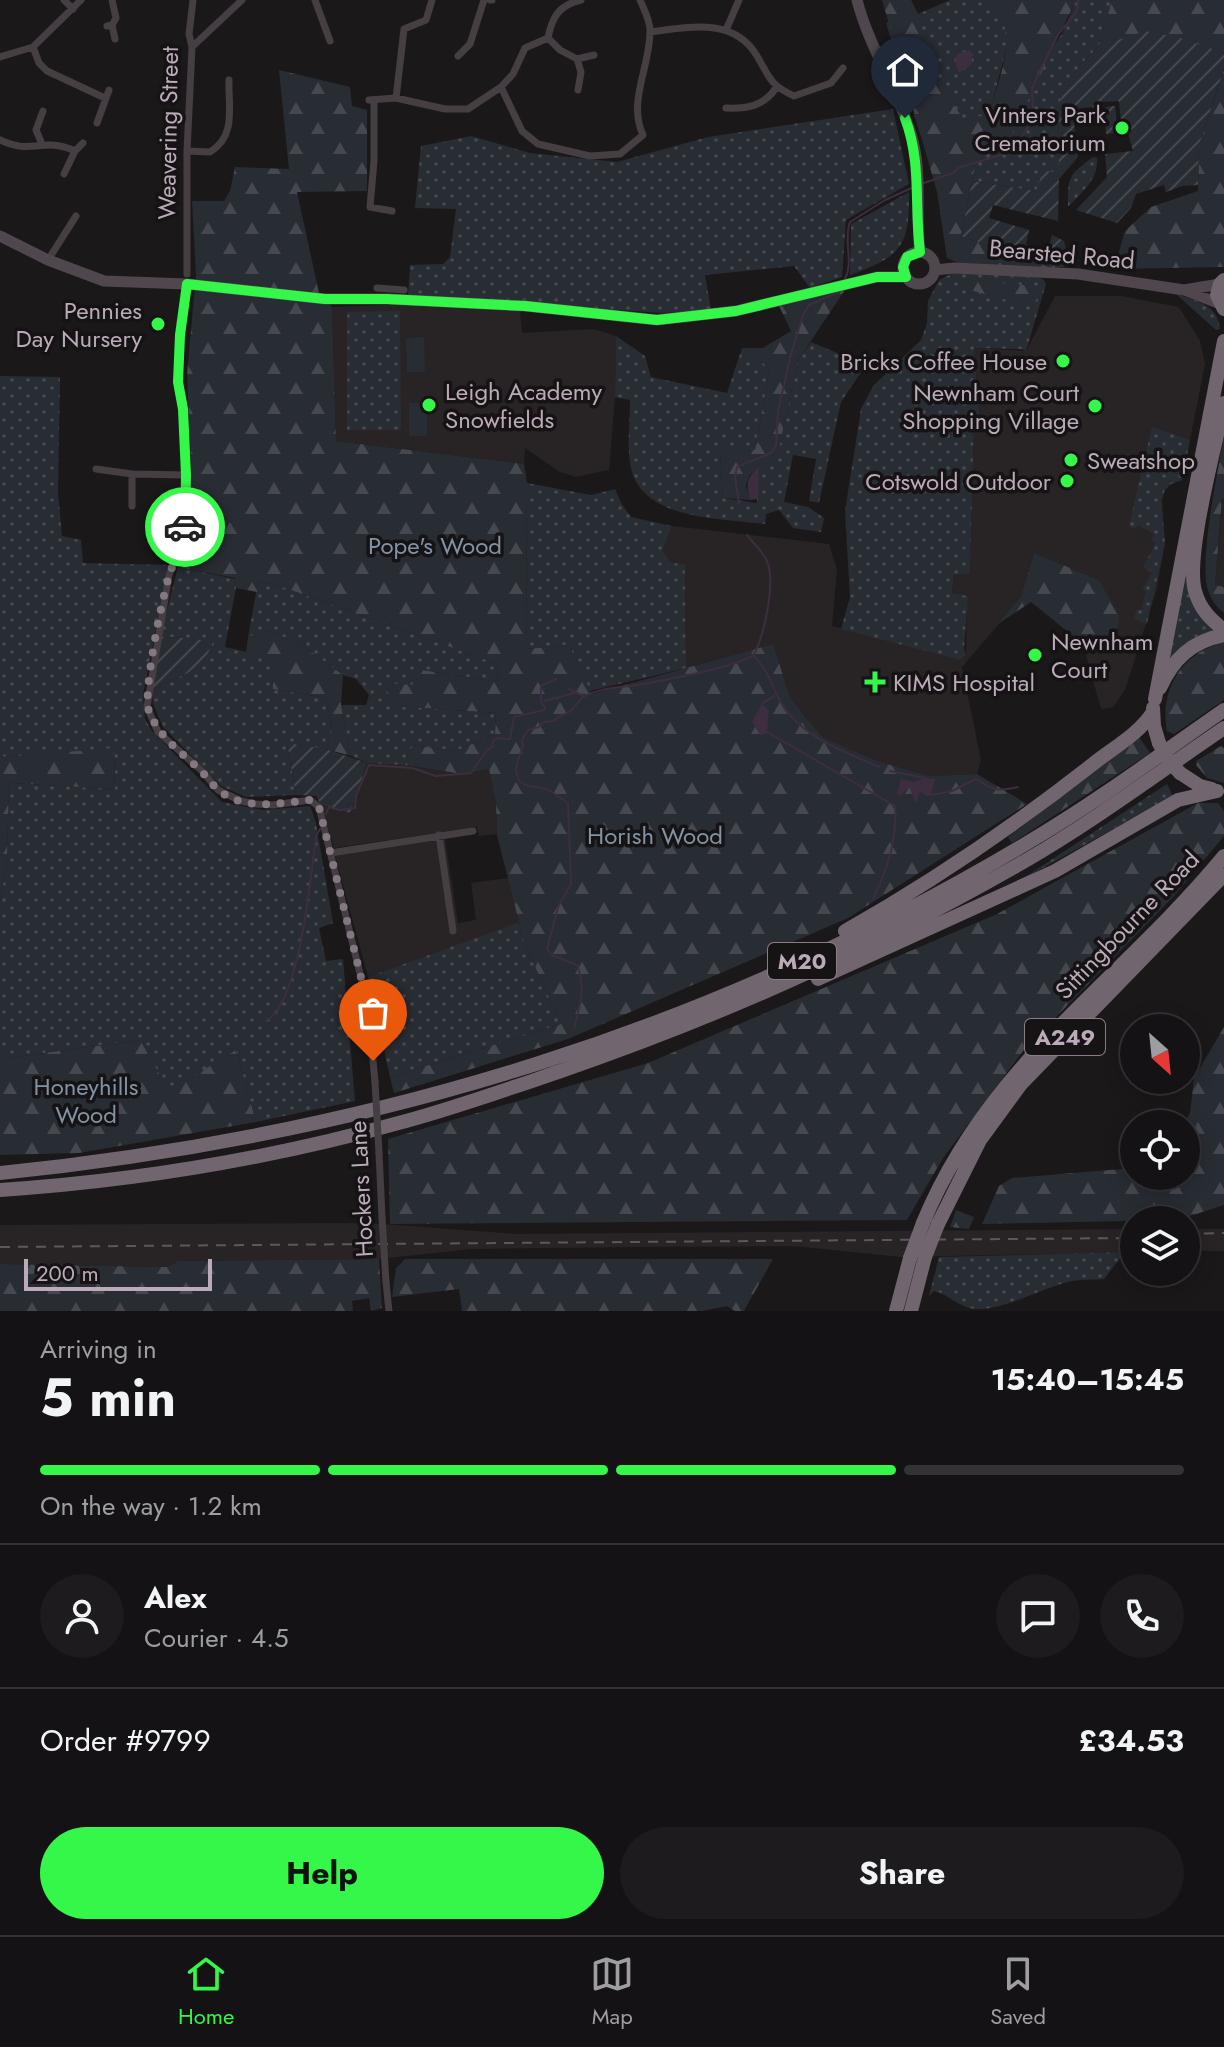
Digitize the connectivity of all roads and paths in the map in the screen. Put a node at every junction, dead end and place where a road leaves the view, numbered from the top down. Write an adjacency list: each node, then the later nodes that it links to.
1 (64, 0): 13 (street)
2 (81, 0): 13 (street)
3 (112, 0): 17 (street)
4 (193, 0): 20 (street, Weavering Street)
5 (242, 0): 20 (street)
6 (315, 0): 18 (street)
7 (432, 0): 30 (street)
8 (489, 0): 21 (street)
9 (581, 0): 16 (street)
10 (640, 0): 15 (street)
11 (739, 0): 14 (street)
12 (857, 0): 43 (street)
13 (73, 9): 19 (street)
14 (726, 30): 15 (street); 28 (street)
15 (650, 32): 27 (street)
16 (548, 38): 24 (street); 27 (street)
17 (115, 39)
18 (330, 41)
19 (33, 47): 23 (street); 33 (street)
20 (192, 47): 38 (street, Weavering Street)
21 (464, 55)
22 (594, 55): 24 (street)
23 (0, 57)
24 (577, 59): 29 (street)
25 (843, 68): 28 (street)
26 (229, 80): 38 (street)
27 (501, 87): 30 (street)
28 (776, 88): 31 (street)
29 (578, 90)
30 (396, 98): 40 (street)
31 (726, 108)
32 (43, 111): 36 (street)
33 (97, 123)
34 (0, 140): 36 (street)
35 (83, 143): 37 (street)
36 (42, 144): 37 (street)
37 (75, 151): 39 (street)
38 (187, 151): 46 (street, Weavering Street)
39 (64, 174)
40 (392, 211)
41 (76, 216): 44 (street)
42 (0, 236): 44 (street)
43 (920, 252): 45 (street); 47 (street)
44 (48, 260): 46 (street)
45 (935, 270): 47 (street); 51 (street, Bearsted Road)
46 (188, 273): 52 (street); 58 (street, Hockers Lane)
47 (906, 277): 52 (street)
48 (1222, 282): 51 (street, Bearsted Road); 53 (highway)
49 (377, 288): 52 (street)
50 (404, 290): 52 (street)
51 (1184, 290): 53 (street, Bearsted Road)
52 (386, 294)
53 (1223, 308)
54 (1224, 341): 65 (highway)
55 (1224, 403): 62 (highway)
56 (96, 469): 57 (street)
57 (132, 474): 58 (street); 59 (street)
58 (186, 475): 71 (street, Hockers Lane)
59 (132, 495): 60 (street); 61 (street)
60 (143, 495)
61 (132, 506)
62 (1201, 518): 63 (highway); 64 (highway)
63 (1224, 620)
64 (1224, 632): 65 (highway)
65 (1154, 706): 68 (highway, bridge); 75 (highway, M20)
66 (1224, 710): 75 (highway, M20)
67 (1224, 728): 76 (highway, M20)
68 (1221, 791): 76 (highway, M20)
69 (473, 831): 70 (street)
70 (439, 835): 71 (street); 74 (street)
71 (330, 853): 81 (street, Hockers Lane, bridge)
72 (1224, 856): 79 (highway, Sittingbourne Road / A249)
73 (1224, 875): 79 (highway, Sittingbourne Road / A249)
74 (453, 931)
75 (785, 968): 77 (highway, M20)
76 (734, 1007): 78 (highway, M20)
77 (0, 1173)
78 (0, 1190)
79 (930, 1223): 80 (highway, Sittingbourne Road / A249, bridge)
80 (918, 1257): 82 (highway, Sittingbourne Road / A249); 83 (highway, Sittingbourne Road / A249)
81 (389, 1311)
82 (896, 1311)
83 (911, 1311)

